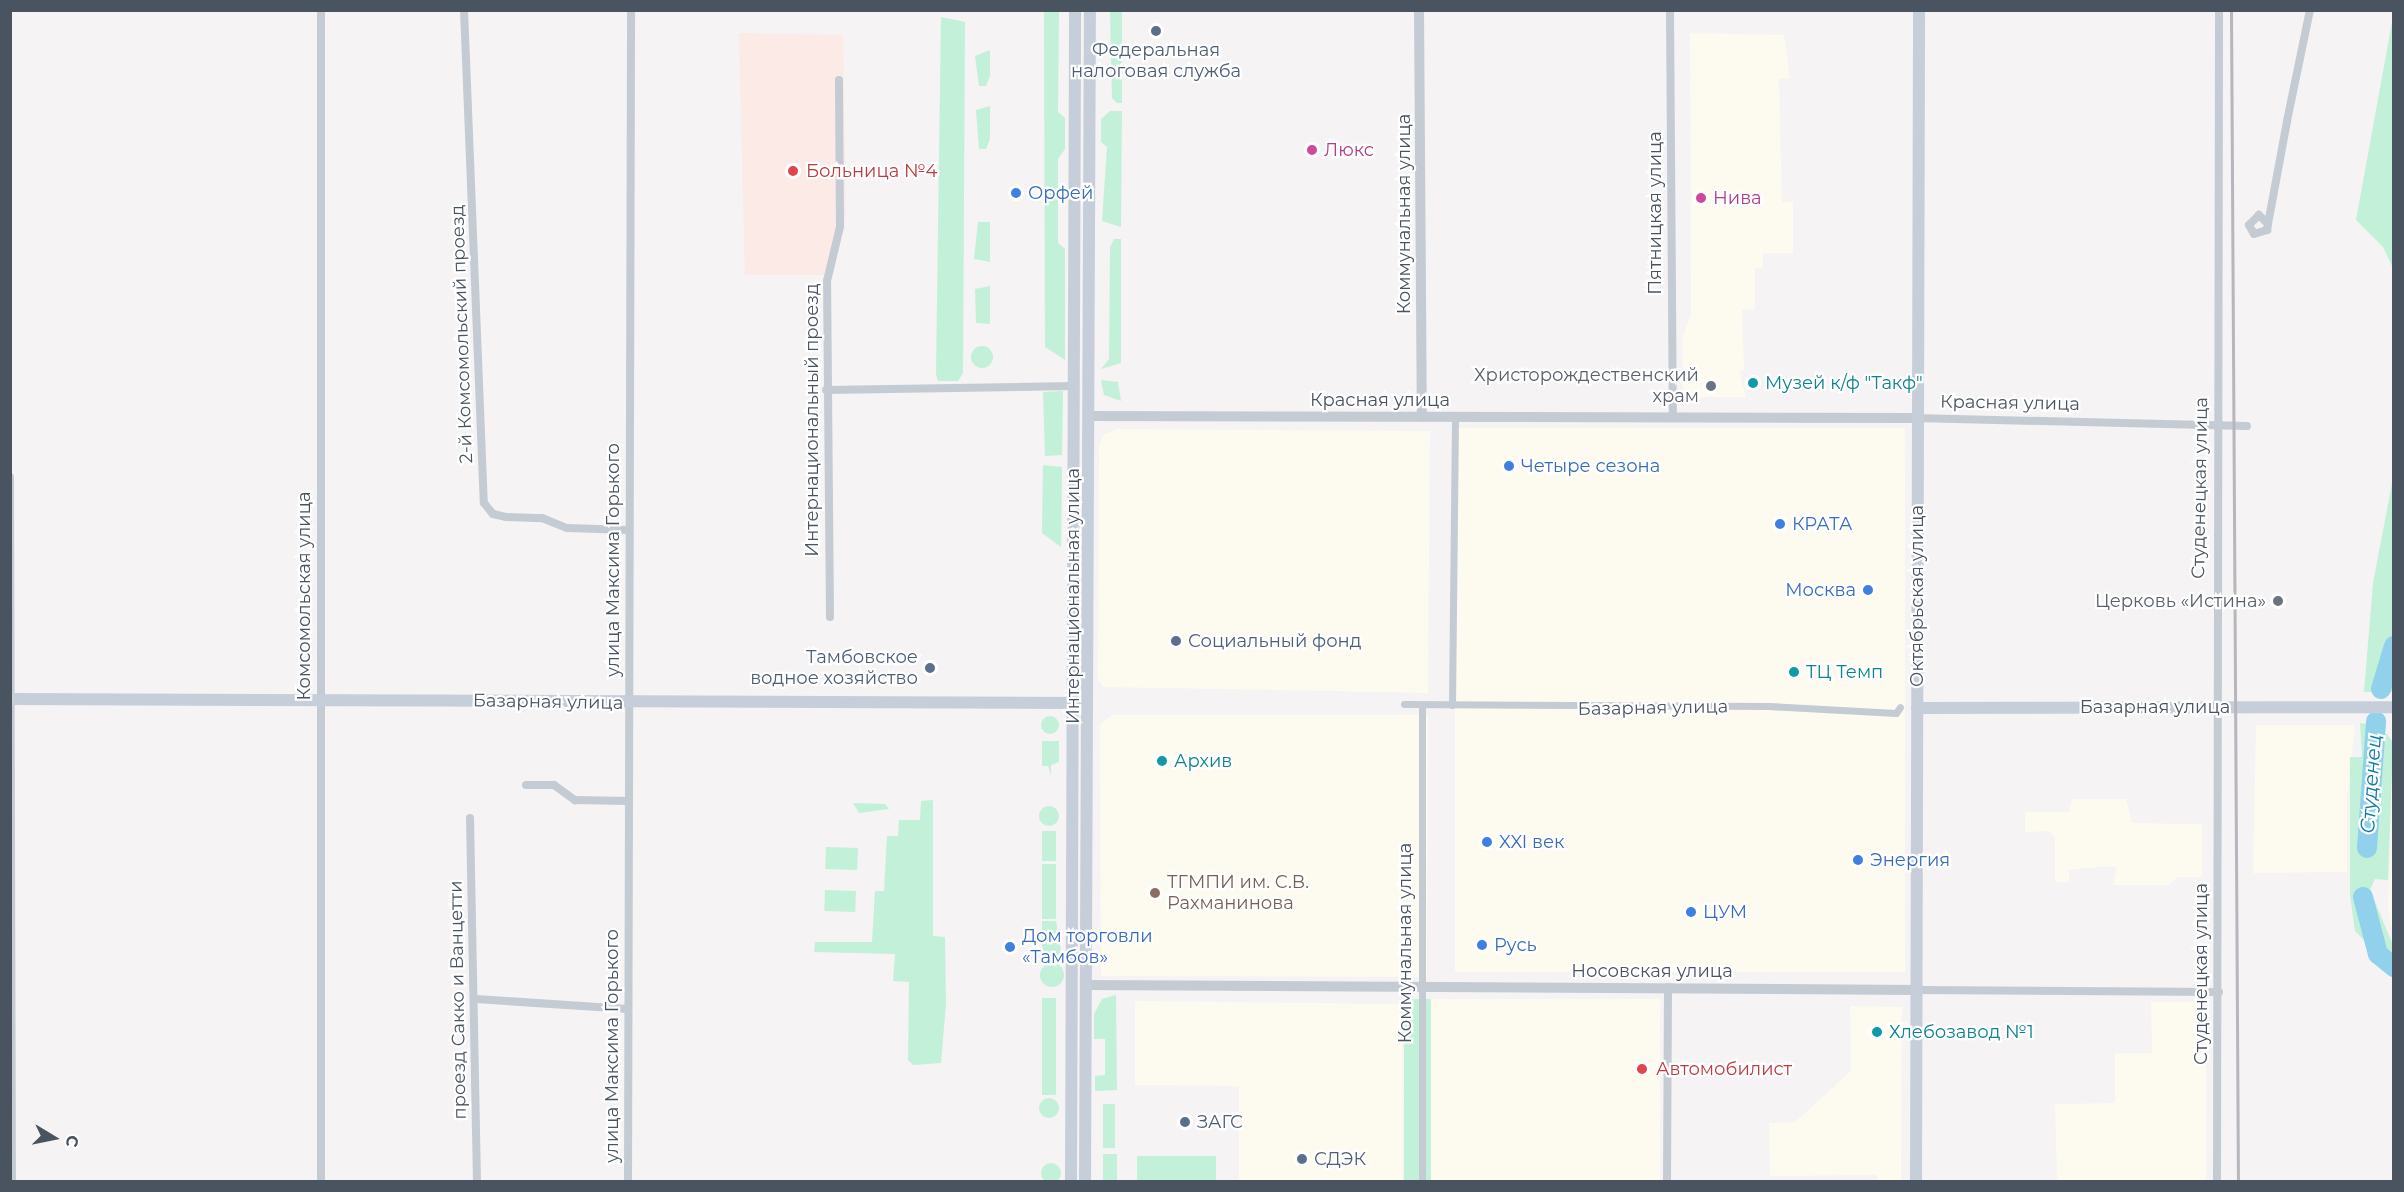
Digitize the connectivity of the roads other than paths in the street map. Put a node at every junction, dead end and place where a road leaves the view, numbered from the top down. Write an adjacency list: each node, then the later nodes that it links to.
1 (321, 10): 27 (street, Комсомольская улица)
2 (464, 10): 24 (street, 2-й Комсомольский проезд)
3 (631, 10): 24 (street, улица Максима Горького)
4 (1075, 10): 13 (main road, Интернациональная улица)
5 (1090, 10): 16 (main road, Интернациональная улица)
6 (1419, 10): 18 (street, Коммунальная улица)
7 (1670, 10): 17 (street, Пятницкая улица)
8 (1919, 10): 20 (main road, Октябрьская улица)
9 (2219, 10): 21 (street, Студенецкая улица)
10 (2310, 10): 12 (street)
11 (839, 80): 14 (street, Интернациональный проезд)
12 (2268, 224)
13 (1074, 386): 14 (street); 15 (main road, Интернациональная улица)
14 (826, 390): 25 (street, Интернациональный проезд)
15 (1074, 416): 16 (main road); 29 (main road, Интернациональная улица)
16 (1088, 416): 18 (street, Красная улица); 30 (main road, Интернациональная улица)
17 (1673, 416): 19 (street, Красная улица); 20 (street, Красная улица)
18 (1422, 417): 19 (street, Красная улица)
19 (1455, 417): 33 (street)
20 (1917, 418): 21 (street, Красная улица); 37 (main road, Октябрьская улица)
21 (2217, 423): 22 (street, Красная улица); 35 (street, Студенецкая улица)
22 (2247, 426)
23 (10, 477): 26 (street)
24 (629, 530): 28 (street, улица Максима Горького)
25 (830, 617)
26 (11, 699): 27 (main road, Базарная улица); 49 (street)
27 (320, 699): 28 (main road, Базарная улица); 50 (street, Комсомольская улица)
28 (629, 703): 29 (main road, Базарная улица); 39 (street, улица Максима Горького)
29 (1072, 703): 30 (main road, Базарная улица); 41 (main road, Интернациональная улица)
30 (1086, 703): 42 (main road, Интернациональная улица)
31 (1404, 704): 32 (street, Базарная улица)
32 (1422, 705): 33 (street, Базарная улица); 43 (street, Коммунальная улица)
33 (1452, 705): 34 (street, Базарная улица)
34 (1900, 707)
35 (2215, 707): 36 (main road, Базарная улица); 37 (main road, Базарная улица); 46 (street, Студенецкая улица)
36 (2394, 707)
37 (1917, 708): 45 (main road, Октябрьская улица)
38 (526, 785): 39 (street)
39 (629, 801): 48 (street, улица Максима Горького)
40 (470, 818): 47 (street, проезд Сакко и Ванцетти)
41 (1071, 986): 42 (main road); 53 (main road, Интернациональная улица)
42 (1086, 986): 43 (street, Носовская улица); 54 (main road, Интернациональная улица)
43 (1420, 987): 44 (street, Носовская улица); 55 (street, Коммунальная улица)
44 (1668, 987): 45 (street, Носовская улица); 56 (street)
45 (1918, 990): 46 (street, Носовская улица); 57 (main road, Октябрьская улица)
46 (2219, 993): 58 (street, Студенецкая улица)
47 (476, 999): 48 (street); 51 (street, проезд Сакко и Ванцетти)
48 (628, 1009): 52 (street, улица Максима Горького)
49 (12, 1182)
50 (321, 1182)
51 (477, 1182)
52 (628, 1182)
53 (1071, 1182)
54 (1085, 1182)
55 (1422, 1182)
56 (1667, 1182)
57 (1916, 1182)
58 (2217, 1182)

